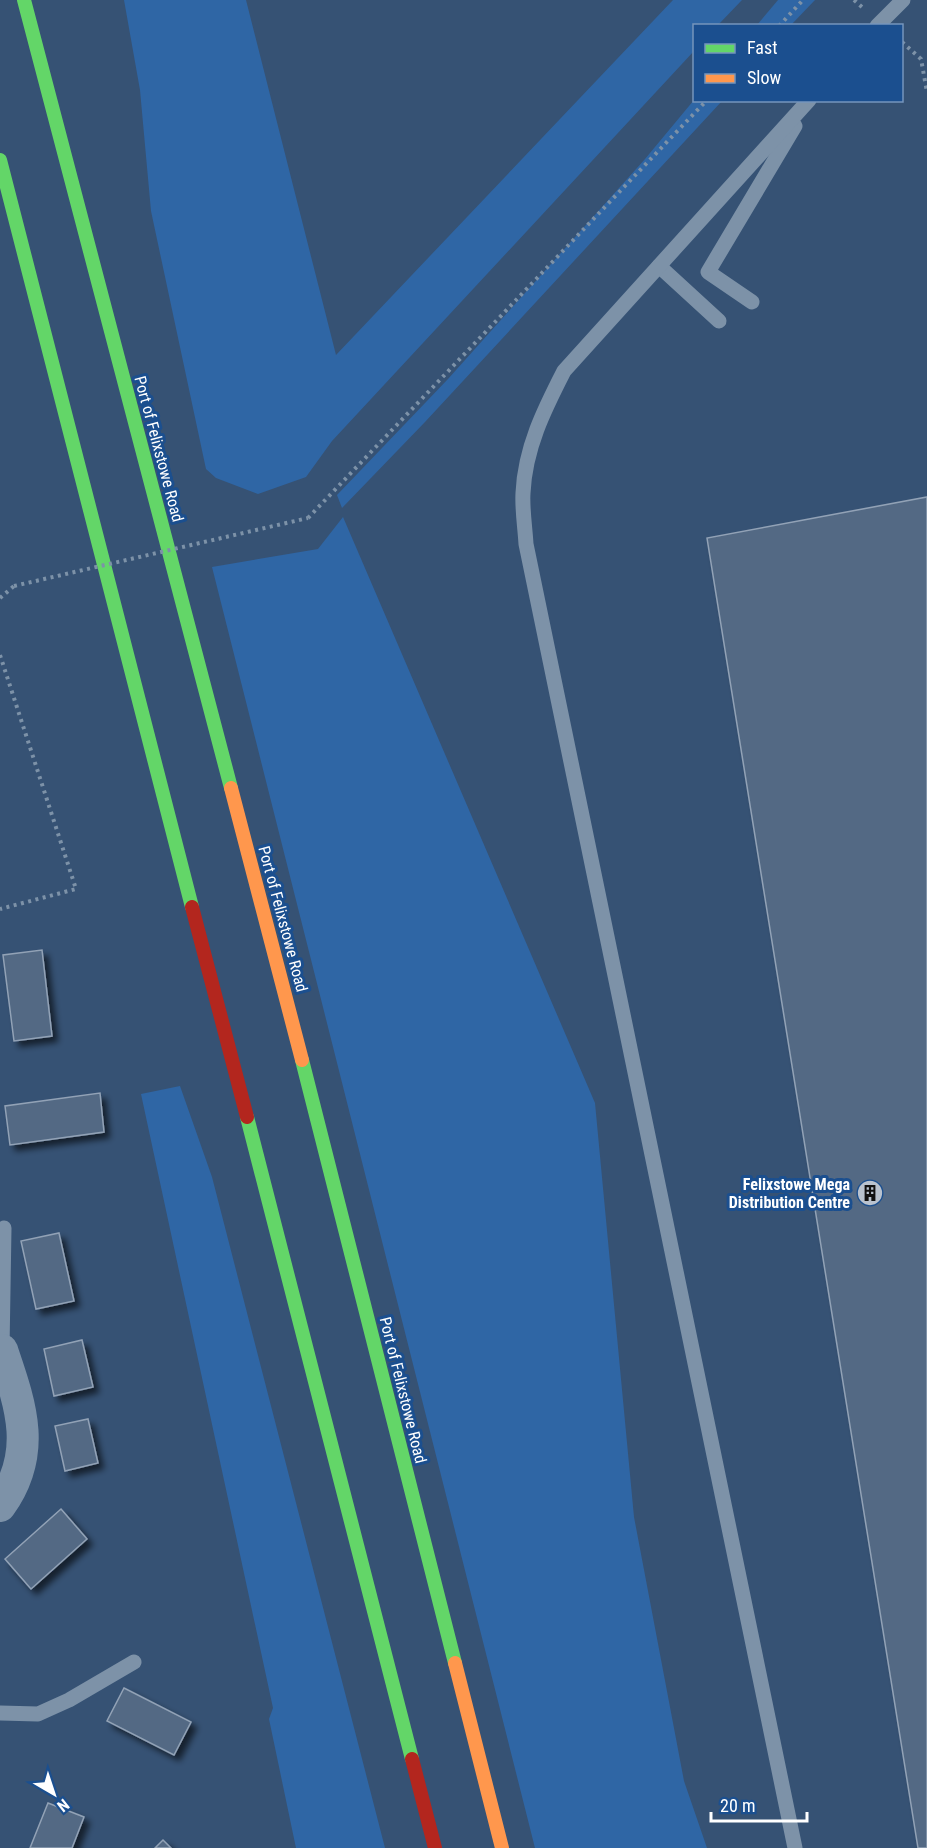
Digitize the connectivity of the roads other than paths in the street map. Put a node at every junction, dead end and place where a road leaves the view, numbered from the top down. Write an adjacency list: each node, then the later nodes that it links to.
1 (24, 0): 16 (highway, Port of Felixstowe Road)
2 (903, 0): 3 (lane)
3 (879, 24)
4 (808, 102): 7 (lane)
5 (809, 102): 8 (lane)
6 (0, 160): 15 (highway)
7 (659, 266): 9 (lane); 17 (lane)
8 (752, 302)
9 (719, 321)
10 (4, 1228): 11 (lane)
11 (1, 1350): 12 (street)
12 (0, 1506)
13 (134, 1662): 14 (lane)
14 (0, 1713)
15 (435, 1848)
16 (502, 1848)
17 (795, 1848)

